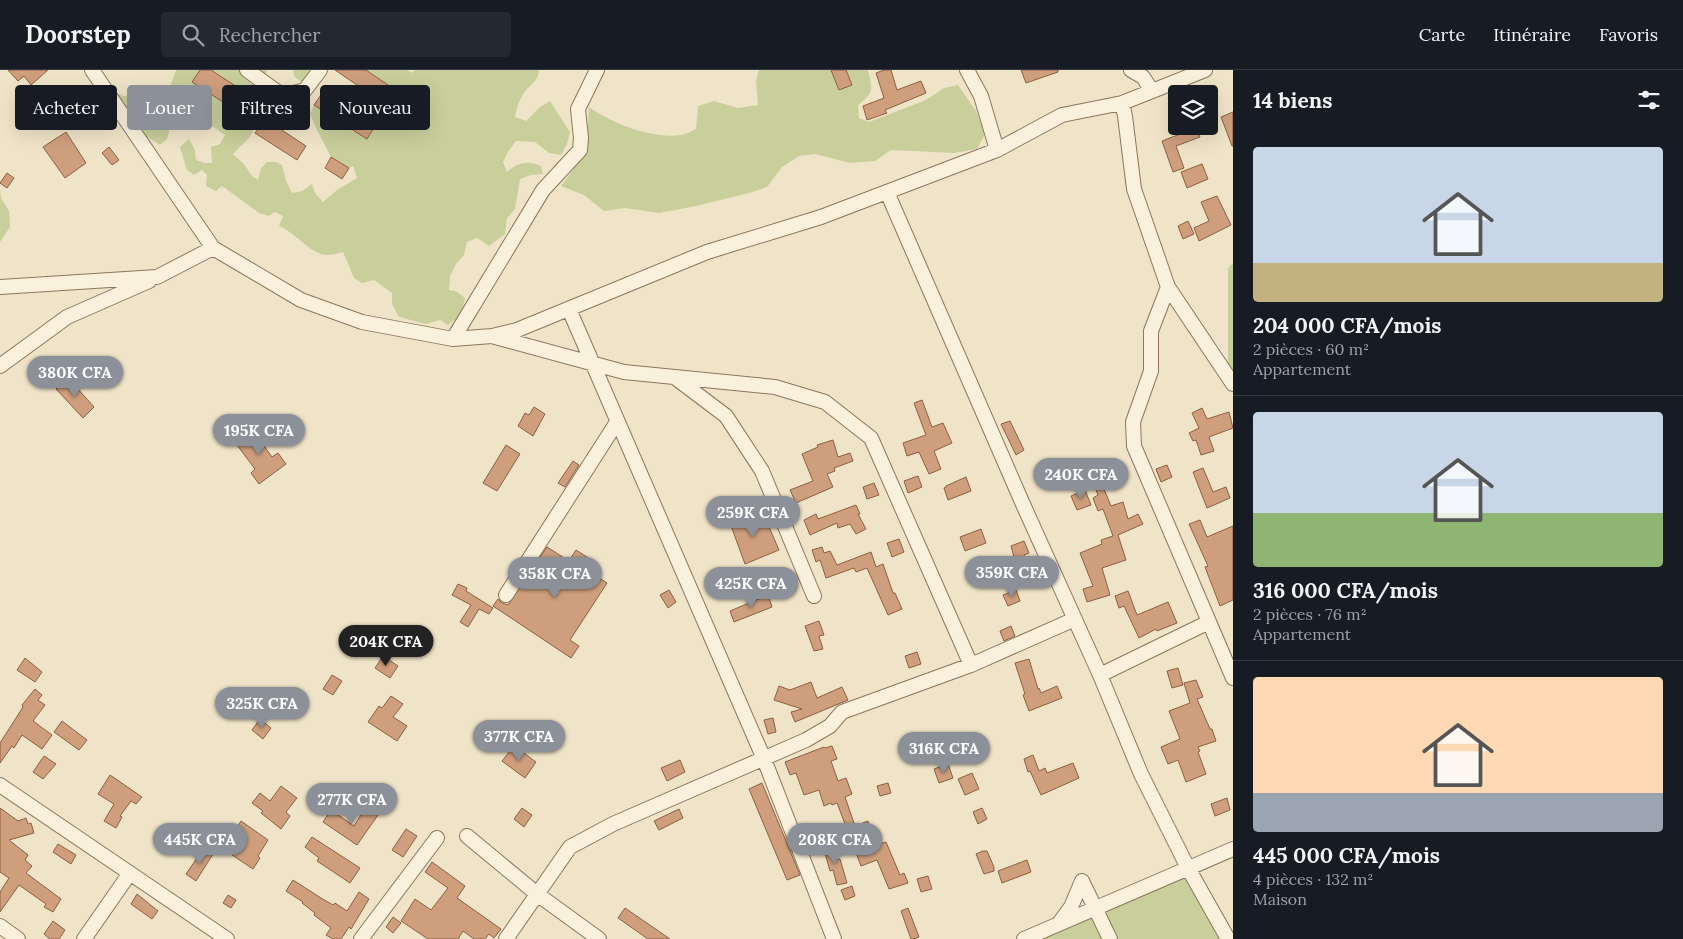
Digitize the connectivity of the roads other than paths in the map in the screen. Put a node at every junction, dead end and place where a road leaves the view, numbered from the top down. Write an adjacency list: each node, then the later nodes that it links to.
1 (92, 70): 12 (street)
2 (247, 70): 3 (street)
3 (320, 70)
4 (597, 70): 18 (street)
5 (967, 70): 10 (street)
6 (1131, 70): 8 (street)
7 (1205, 70): 8 (street)
8 (1152, 91): 9 (street)
9 (1122, 103): 10 (street); 15 (street)
10 (997, 150): 11 (street)
11 (886, 192): 16 (street); 26 (street)
12 (214, 248): 13 (street); 18 (street)
13 (157, 277): 14 (street); 20 (street)
14 (0, 287)
15 (1168, 287): 22 (street); 27 (street)
16 (569, 309): 17 (street); 19 (street)
17 (492, 336): 18 (street); 19 (street)
18 (453, 339)
19 (591, 363): 21 (street); 23 (street)
20 (0, 366)
21 (676, 378): 25 (street); 28 (street)
22 (1233, 384)
23 (617, 422): 24 (street); 31 (street)
24 (506, 595)
25 (814, 596)
26 (1075, 619): 28 (street); 29 (street)
27 (1209, 622): 29 (street); 30 (street)
28 (970, 665): 31 (street)
29 (1100, 675): 36 (street)
30 (1233, 678)
31 (764, 759): 38 (street); 48 (street)
32 (0, 785): 37 (street)
33 (467, 836): 38 (street)
34 (437, 838): 45 (street)
35 (1233, 849): 36 (street)
36 (1188, 868): 39 (street); 51 (street)
37 (130, 873): 43 (street); 44 (street)
38 (537, 894): 46 (street); 47 (street)
39 (1096, 908): 40 (street); 40 (street); 50 (street)
40 (1058, 924): 49 (street)
41 (0, 926): 42 (street)
42 (18, 939)
43 (84, 939)
44 (227, 939)
45 (361, 939)
46 (506, 939)
47 (599, 939)
48 (834, 939)
49 (1024, 939)
50 (1110, 939)
51 (1228, 939)

